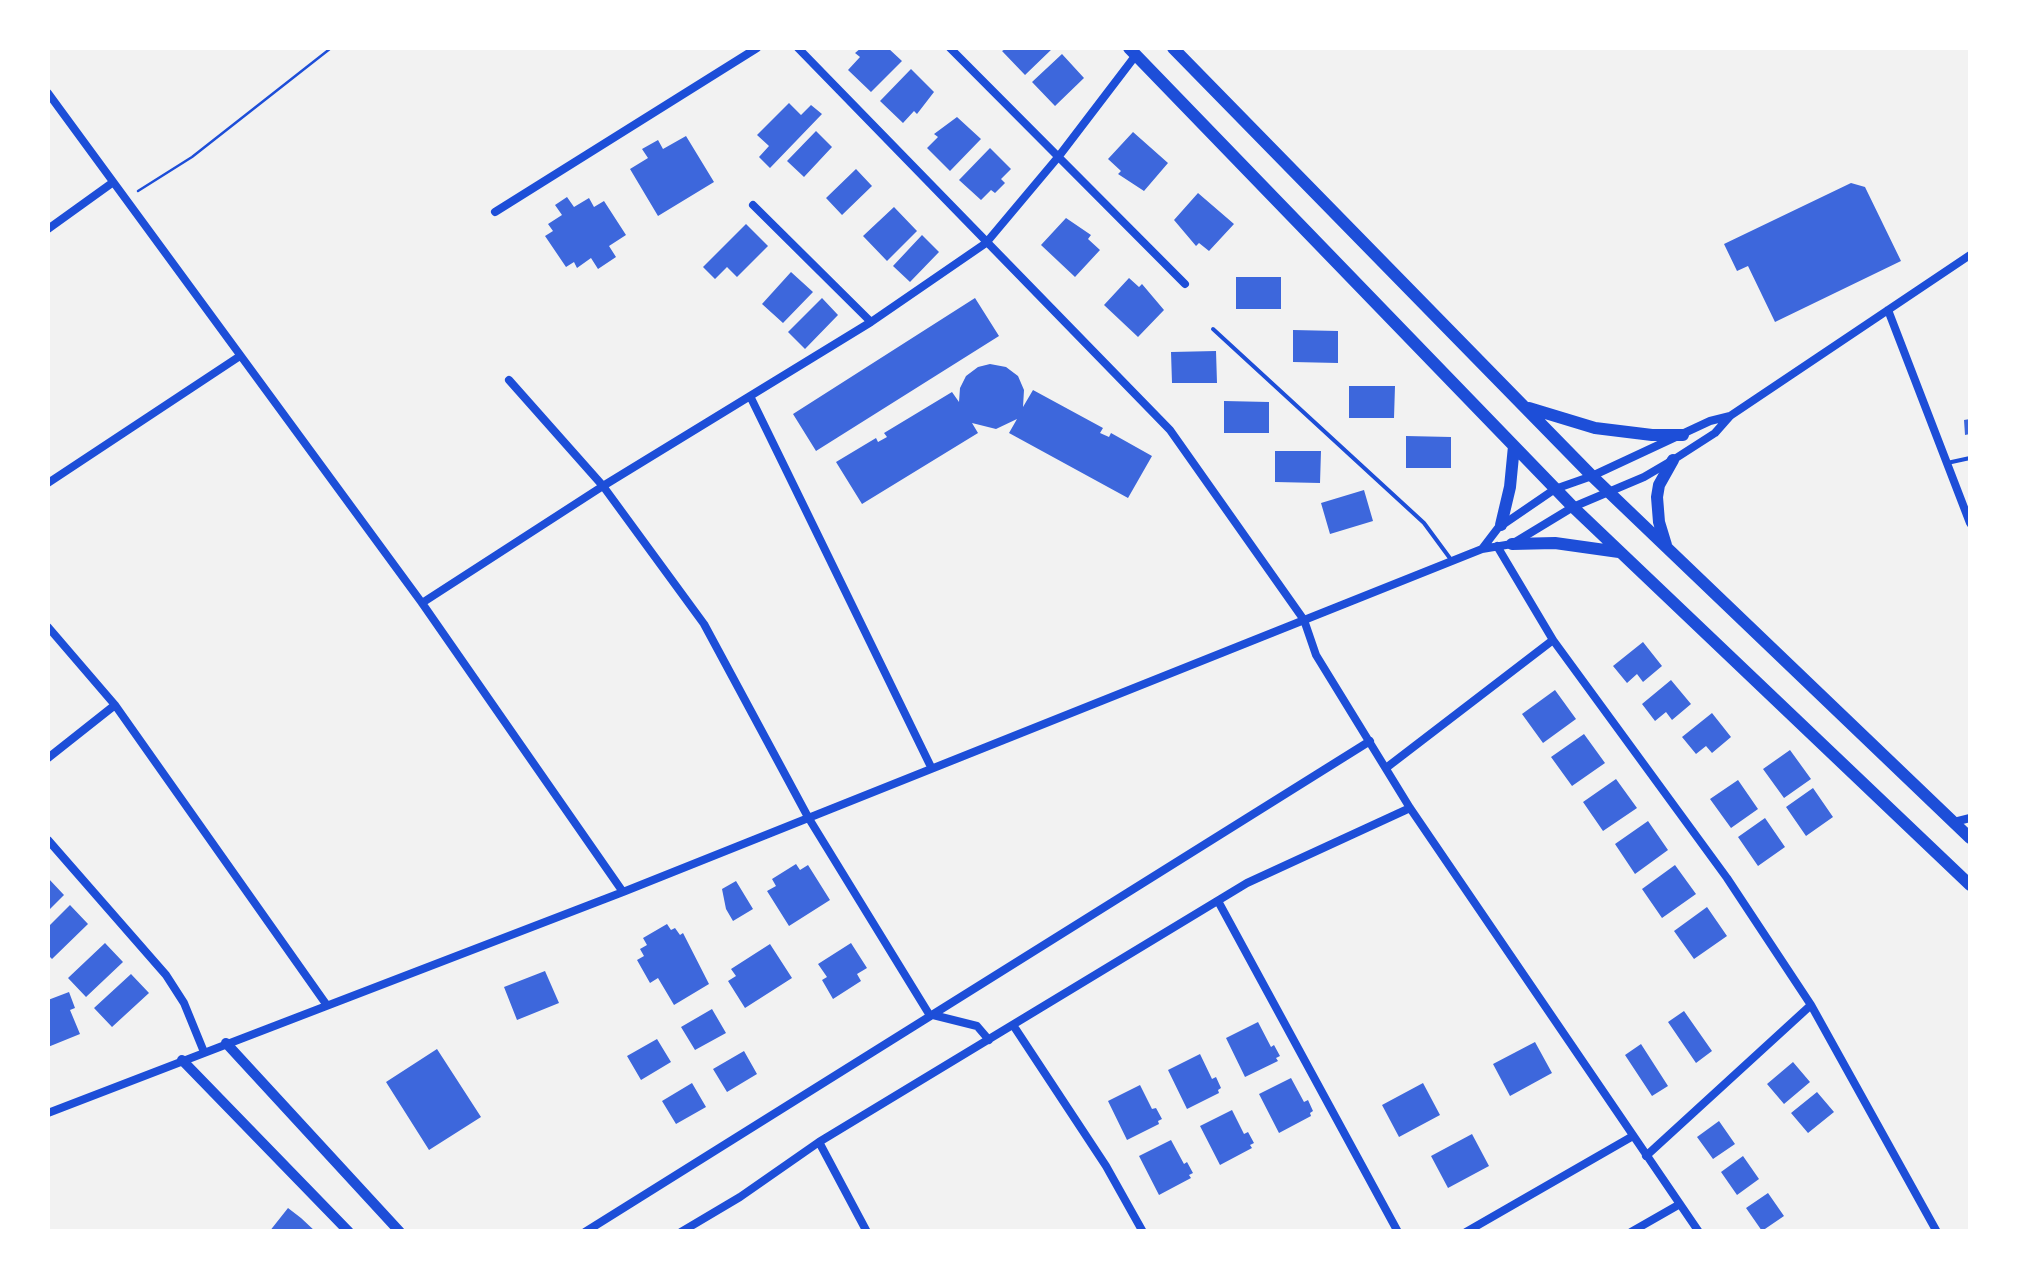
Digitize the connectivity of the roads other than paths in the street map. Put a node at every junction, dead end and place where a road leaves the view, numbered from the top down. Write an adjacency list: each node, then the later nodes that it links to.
1 (757, 48): 10 (street)
2 (798, 48): 12 (street)
3 (950, 48): 7 (street)
4 (1173, 48): 21 (main road)
5 (1133, 51): 7 (street); 24 (main road)
6 (48, 92): 8 (street)
7 (1059, 156): 12 (street); 14 (street)
8 (112, 183): 11 (street); 18 (street)
9 (753, 205): 16 (street)
10 (495, 212)
11 (48, 229)
12 (986, 243): 16 (street); 43 (street)
13 (1970, 255): 15 (street)
14 (1185, 284)
15 (1888, 310): 22 (street); 27 (street)
16 (871, 322): 20 (street)
17 (1213, 329): 41 (lane)
18 (240, 356): 29 (street); 42 (street)
19 (509, 380): 30 (street)
20 (750, 396): 30 (street); 49 (street)
21 (1520, 404): 23 (main road); 28 (main road)
22 (1730, 416): 23 (street); 26 (street)
23 (1683, 434): 28 (street)
24 (1514, 446): 31 (main road); 35 (main road)
25 (1970, 458): 27 (lane)
26 (1674, 460): 32 (street); 38 (main road)
27 (1948, 463): 34 (street)
28 (1592, 476): 31 (street); 32 (main road)
29 (48, 482)
30 (604, 486): 42 (street); 52 (street)
31 (1555, 488): 33 (main road); 35 (street)
32 (1608, 491): 33 (street); 38 (main road)
33 (1573, 507): 36 (street); 40 (main road)
34 (1970, 523)
35 (1501, 526): 39 (street)
36 (1512, 544): 37 (street); 40 (main road)
37 (1497, 546): 39 (street); 45 (street)
38 (1667, 547): 54 (main road)
39 (1482, 549): 41 (street)
40 (1620, 552): 57 (main road)
41 (1452, 561): 43 (street)
42 (422, 602): 58 (street)
43 (1304, 620): 47 (street); 49 (street)
44 (48, 627): 46 (street)
45 (1553, 640): 50 (street); 61 (street)
46 (115, 705): 48 (street); 60 (street)
47 (1370, 742): 50 (street); 62 (street)
48 (48, 758)
49 (931, 767): 52 (street)
50 (1386, 768): 51 (street)
51 (1410, 808): 59 (street); 69 (street)
52 (808, 817): 58 (street); 62 (street)
53 (1970, 818): 54 (street)
54 (1954, 822): 55 (main road)
55 (1970, 838)
56 (48, 840): 66 (street)
57 (1970, 885)
58 (623, 892): 60 (street)
59 (1218, 900): 63 (street); 79 (street)
60 (326, 1004): 65 (street)
61 (1810, 1005): 71 (street); 83 (street)
62 (930, 1014): 64 (street); 75 (street)
63 (1013, 1024): 64 (street); 78 (street)
64 (988, 1040): 70 (street)
65 (226, 1043): 66 (street); 74 (street)
66 (204, 1052): 67 (street)
67 (182, 1060): 68 (street); 73 (street)
68 (48, 1113)
69 (1633, 1136): 71 (street); 80 (street)
70 (818, 1142): 76 (street); 77 (street)
71 (1646, 1156): 72 (street)
72 (1680, 1204): 81 (street); 82 (street)
73 (349, 1232)
74 (400, 1232)
75 (585, 1232)
76 (681, 1232)
77 (867, 1232)
78 (1144, 1232)
79 (1398, 1232)
80 (1466, 1232)
81 (1631, 1232)
82 (1698, 1232)
83 (1937, 1232)

